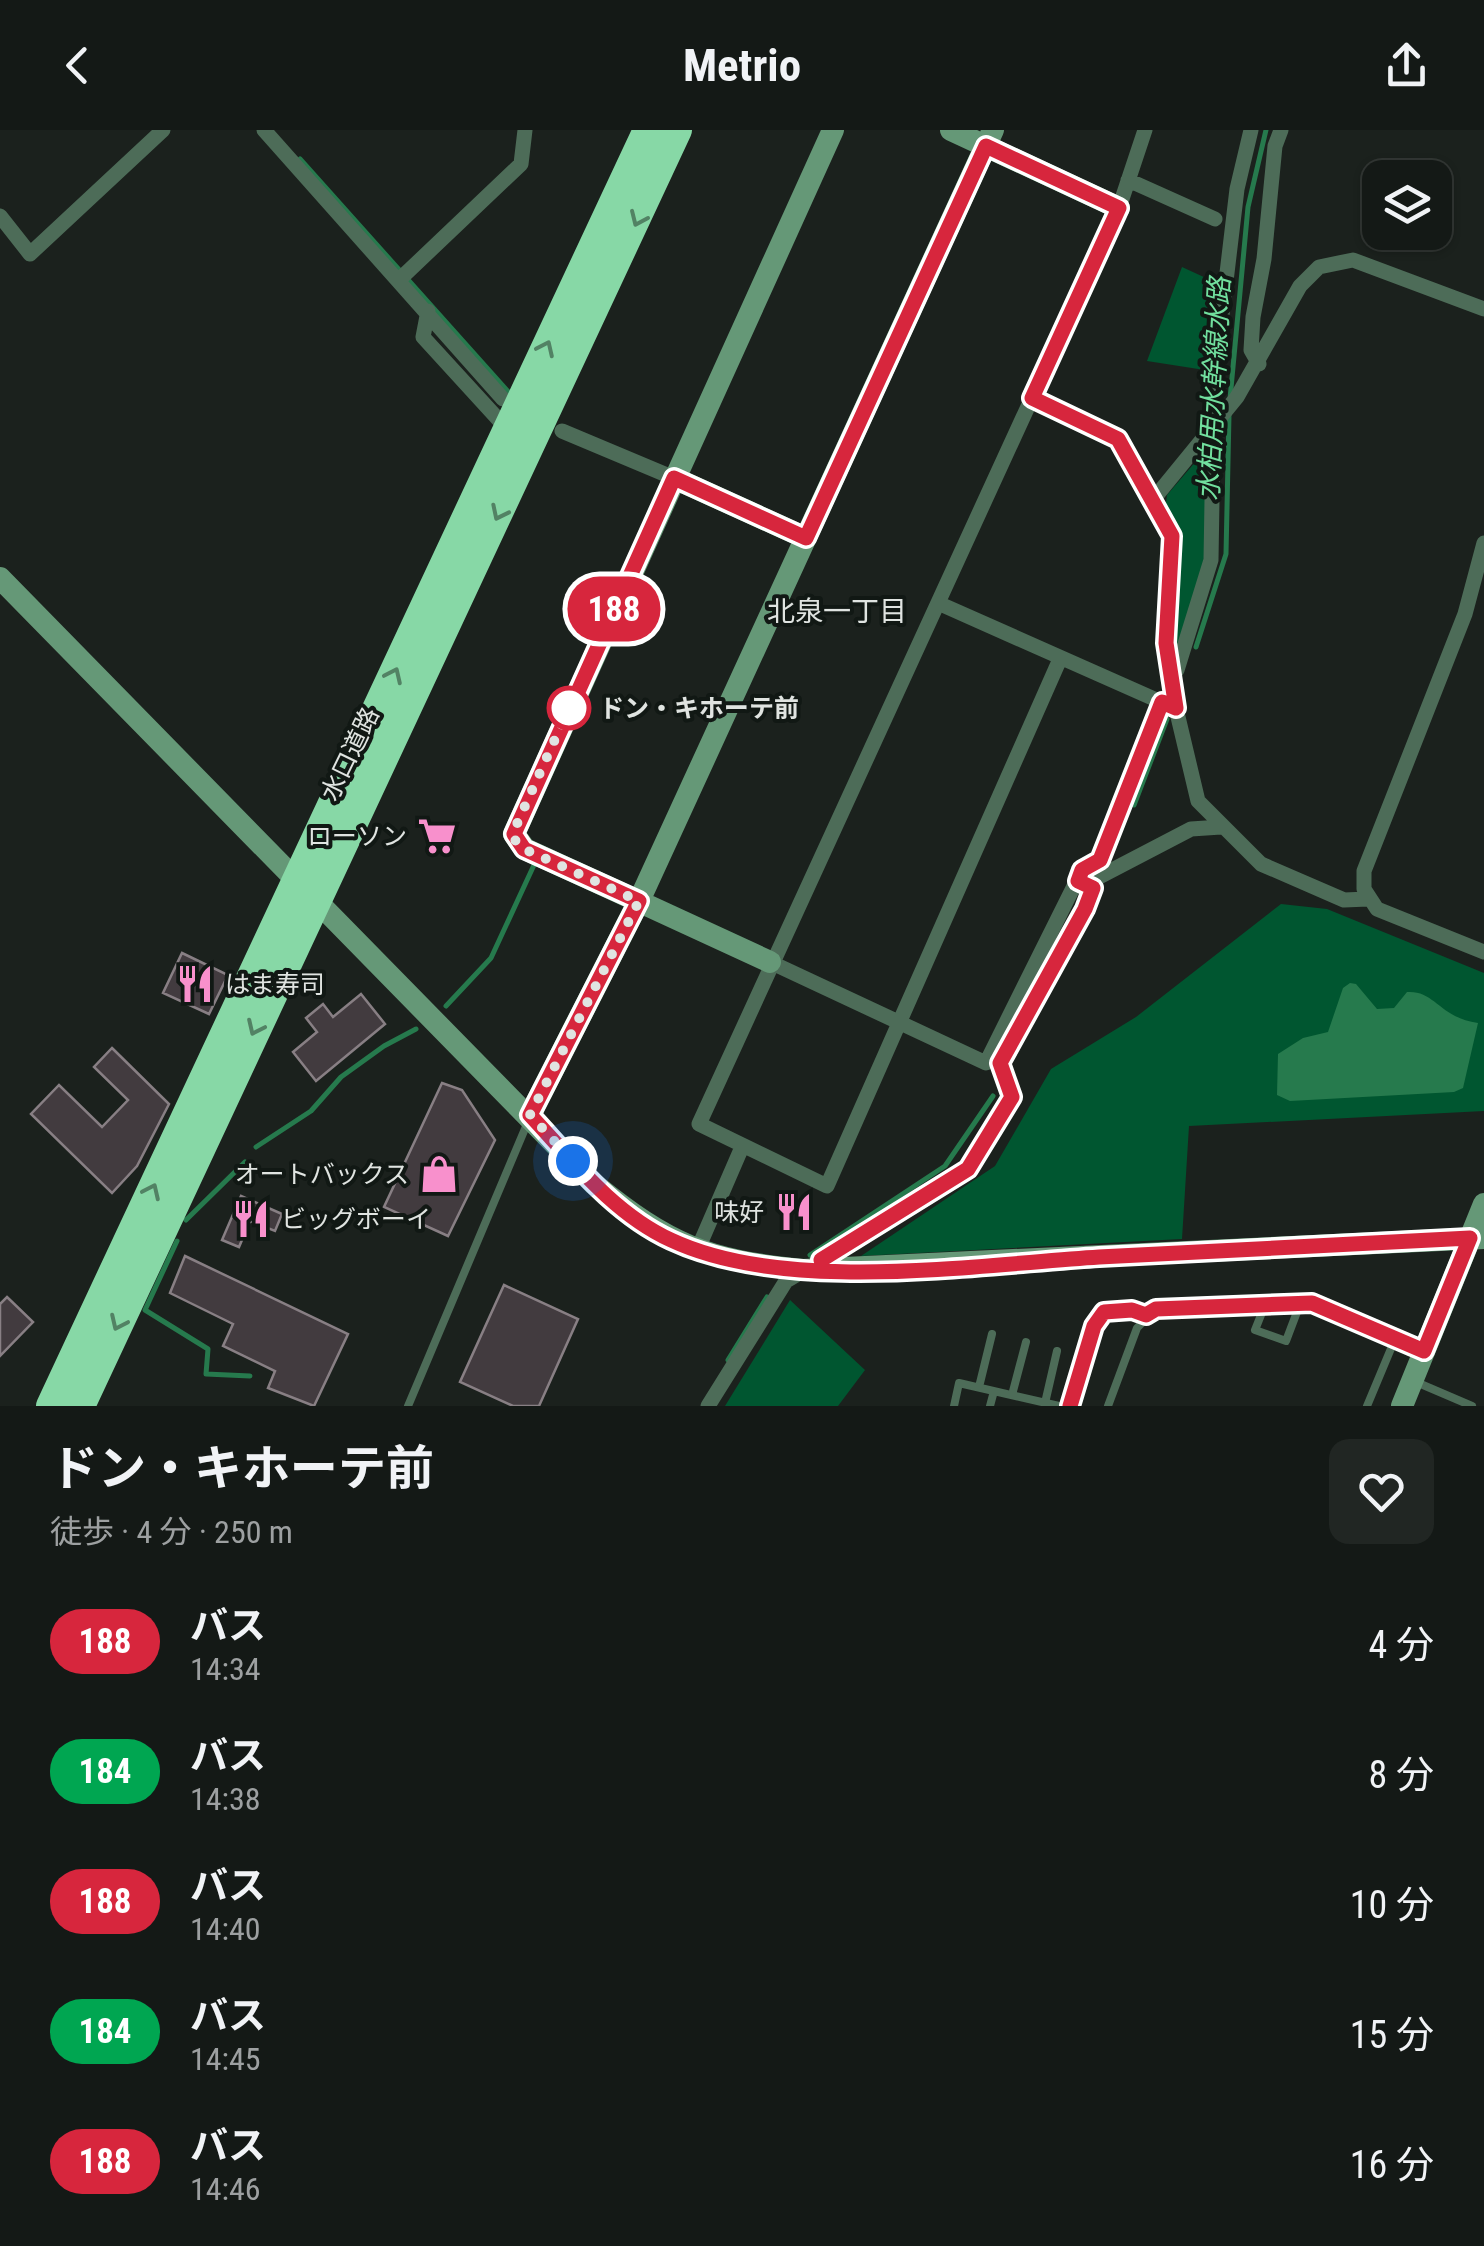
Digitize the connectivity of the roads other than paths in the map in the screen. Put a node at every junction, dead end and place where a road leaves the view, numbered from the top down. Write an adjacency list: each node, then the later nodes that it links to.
1 (163, 130): 14 (street)
2 (264, 130): 16 (street)
3 (525, 130): 16 (street)
4 (648, 130): 21 (highway, 水口道路, one-way to 4)
5 (678, 130): 35 (highway, 水口道路, one-way to 35)
6 (833, 130): 24 (street)
7 (950, 130): 11 (street)
8 (1144, 130): 12 (street)
9 (1251, 130): 22 (street)
10 (1281, 130): 19 (street)
11 (989, 138): 13 (street); 26 (street)
12 (1128, 180): 13 (street); 15 (street)
13 (1119, 208): 20 (street)
14 (0, 216)
15 (1215, 219)
16 (400, 279): 18 (street)
17 (1484, 308): 19 (street)
18 (428, 311): 21 (street); 21 (street)
19 (1259, 364): 22 (street)
20 (1032, 398): 25 (street); 29 (street)
21 (506, 414): 35 (highway, 水口道路, one-way to 21)
22 (1218, 420): 25 (street); 31 (street)
23 (562, 431): 24 (street)
24 (674, 478): 26 (street); 37 (street)
25 (1152, 501): 31 (street)
26 (806, 538): 37 (street)
27 (1484, 543): 36 (street)
28 (0, 578): 35 (street)
29 (938, 603): 30 (street); 39 (street)
30 (1060, 660): 32 (street); 40 (street)
31 (1169, 675): 32 (street)
32 (1169, 705): 33 (street); 34 (street)
33 (1220, 827): 34 (street); 36 (street)
34 (1085, 884): 40 (street); 46 (street)
35 (307, 890): 41 (street); 61 (highway, 水口道路, one-way to 35); 62 (highway, 水口道路, one-way to 62)
36 (1368, 899): 38 (street)
37 (639, 901): 39 (street); 41 (street)
38 (1484, 952)
39 (770, 962): 40 (street); 42 (street)
40 (901, 1022): 42 (street)
41 (530, 1115): 45 (street); 63 (lane)
42 (742, 1147): 45 (street)
43 (1484, 1204): 44 (street)
44 (1477, 1238): 46 (street); 54 (street)
45 (696, 1250): 46 (street)
46 (802, 1270): 64 (street)
47 (1300, 1304): 48 (lane); 48 (lane); 51 (lane)
48 (1264, 1305): 49 (lane)
49 (1146, 1315): 68 (lane); 69 (lane)
50 (992, 1334): 56 (lane)
51 (1394, 1338): 54 (lane); 70 (lane)
52 (1026, 1342): 58 (lane)
53 (1057, 1350): 60 (lane)
54 (1424, 1351): 55 (street)
55 (1412, 1380): 71 (street); 72 (lane)
56 (978, 1387): 57 (lane); 65 (lane)
57 (994, 1391): 58 (lane); 66 (lane)
58 (1012, 1395): 59 (lane)
59 (1028, 1402): 60 (lane)
60 (1046, 1403): 67 (lane)
61 (51, 1406)
62 (80, 1406)
63 (408, 1406)
64 (708, 1406)
65 (954, 1406)
66 (990, 1406)
67 (1059, 1406)
68 (1070, 1406)
69 (1108, 1406)
70 (1367, 1406)
71 (1402, 1406)
72 (1472, 1406)

